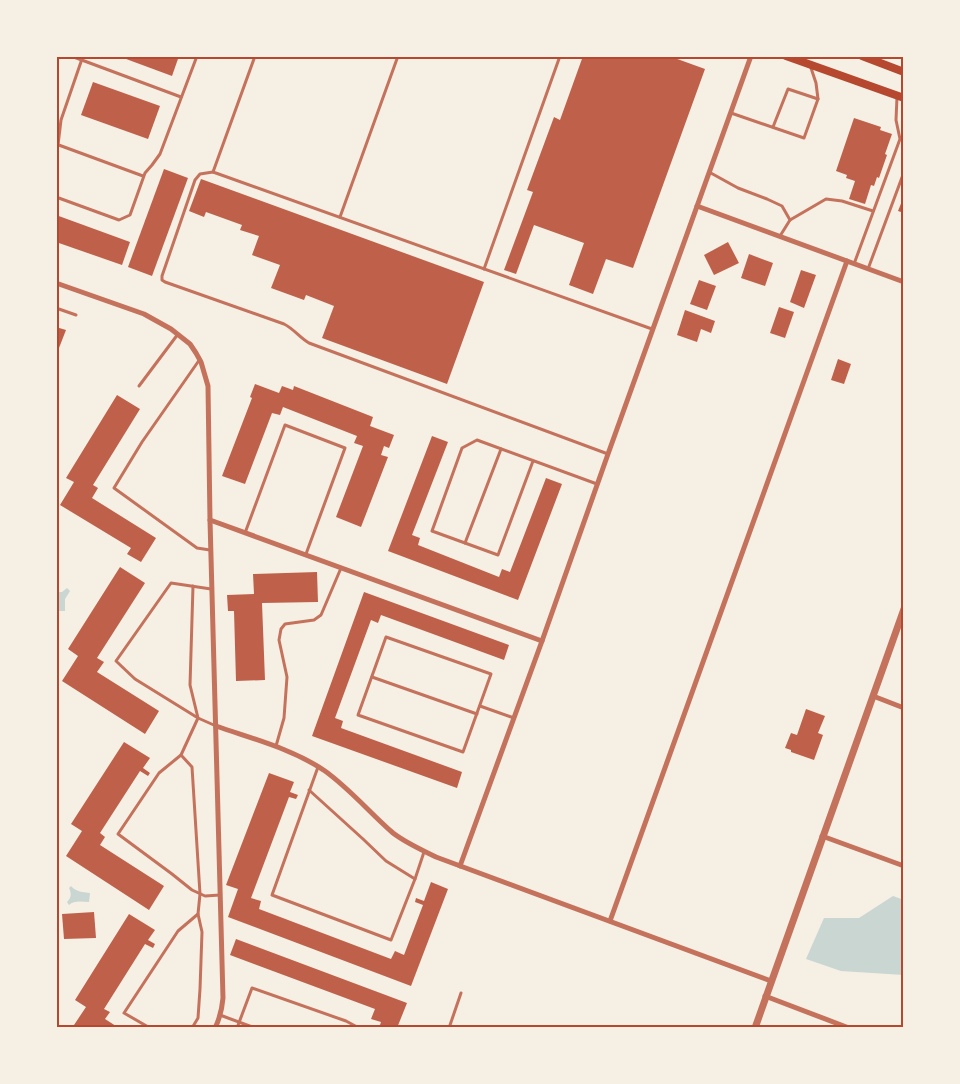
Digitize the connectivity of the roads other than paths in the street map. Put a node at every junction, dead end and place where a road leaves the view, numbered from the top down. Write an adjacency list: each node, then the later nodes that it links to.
1 (71, 56): 9 (lane)
2 (196, 56): 12 (lane)
3 (254, 56): 19 (lane)
4 (398, 56): 26 (lane)
5 (560, 56): 31 (lane)
6 (751, 56): 15 (street)
7 (786, 56): 10 (main road)
8 (862, 56): 11 (main road)
9 (82, 58): 12 (lane); 17 (lane)
10 (810, 65): 13 (main road); 14 (lane)
11 (904, 72)
12 (181, 97): 22 (lane)
13 (900, 97): 25 (lane)
14 (818, 99): 16 (lane); 16 (lane)
15 (731, 112): 16 (lane); 20 (street)
16 (773, 128)
17 (57, 145): 18 (lane); 22 (lane)
18 (56, 153)
19 (213, 172): 26 (lane); 42 (lane)
20 (710, 172): 24 (street); 27 (lane)
21 (904, 172): 32 (lane)
22 (144, 176): 23 (lane)
23 (56, 197)
24 (697, 206): 28 (street); 37 (street)
25 (873, 211): 27 (lane); 30 (lane)
26 (340, 218): 31 (lane)
27 (790, 220): 28 (lane)
28 (780, 237): 29 (street)
29 (847, 261): 30 (street); 75 (street)
30 (854, 264): 32 (street)
31 (484, 269): 37 (lane)
32 (868, 269): 33 (street)
33 (904, 282)
34 (56, 283): 38 (street)
35 (56, 308): 36 (lane)
36 (76, 315)
37 (653, 330): 42 (street)
38 (178, 334): 39 (street); 40 (lane)
39 (200, 359): 45 (street); 48 (lane)
40 (139, 386)
41 (501, 449): 43 (lane); 47 (lane); 47 (lane)
42 (608, 454): 44 (street)
43 (533, 461): 44 (lane); 47 (lane)
44 (597, 484): 54 (street)
45 (210, 520): 46 (street); 48 (street)
46 (245, 533): 49 (street); 49 (lane)
47 (465, 544)
48 (211, 550): 52 (street)
49 (306, 555): 50 (street)
50 (340, 568): 54 (street); 63 (lane)
51 (193, 586): 52 (lane); 60 (lane); 60 (lane)
52 (212, 589): 62 (street)
53 (904, 609): 56 (street)
54 (542, 641): 61 (street)
55 (372, 677): 57 (lane); 59 (lane); 59 (lane)
56 (872, 696): 58 (street); 67 (street)
57 (480, 706): 59 (lane); 61 (lane)
58 (904, 708)
59 (477, 714)
60 (198, 718): 62 (lane); 64 (lane)
61 (514, 718): 69 (street)
62 (216, 726): 63 (street); 73 (street)
63 (275, 747): 65 (street)
64 (181, 755): 72 (lane); 72 (lane)
65 (318, 767): 66 (lane); 68 (street)
66 (309, 790): 71 (lane); 71 (lane)
67 (822, 836): 70 (street); 76 (street)
68 (424, 851): 69 (street); 71 (lane)
69 (460, 866): 75 (street)
70 (904, 866)
71 (415, 879)
72 (200, 894): 73 (lane); 74 (lane)
73 (220, 895): 79 (street)
74 (198, 914): 82 (lane); 83 (lane)
75 (610, 921): 76 (street)
76 (771, 981): 78 (street)
77 (461, 993): 88 (lane)
78 (766, 996): 81 (street); 89 (street)
79 (220, 1015): 80 (lane); 84 (street)
80 (239, 1022): 85 (lane); 86 (lane); 87 (lane)
81 (843, 1027): 90 (street)
82 (150, 1028)
83 (192, 1028)
84 (215, 1028)
85 (237, 1028)
86 (255, 1028)
87 (359, 1028)
88 (448, 1028)
89 (754, 1028)
90 (849, 1028)

